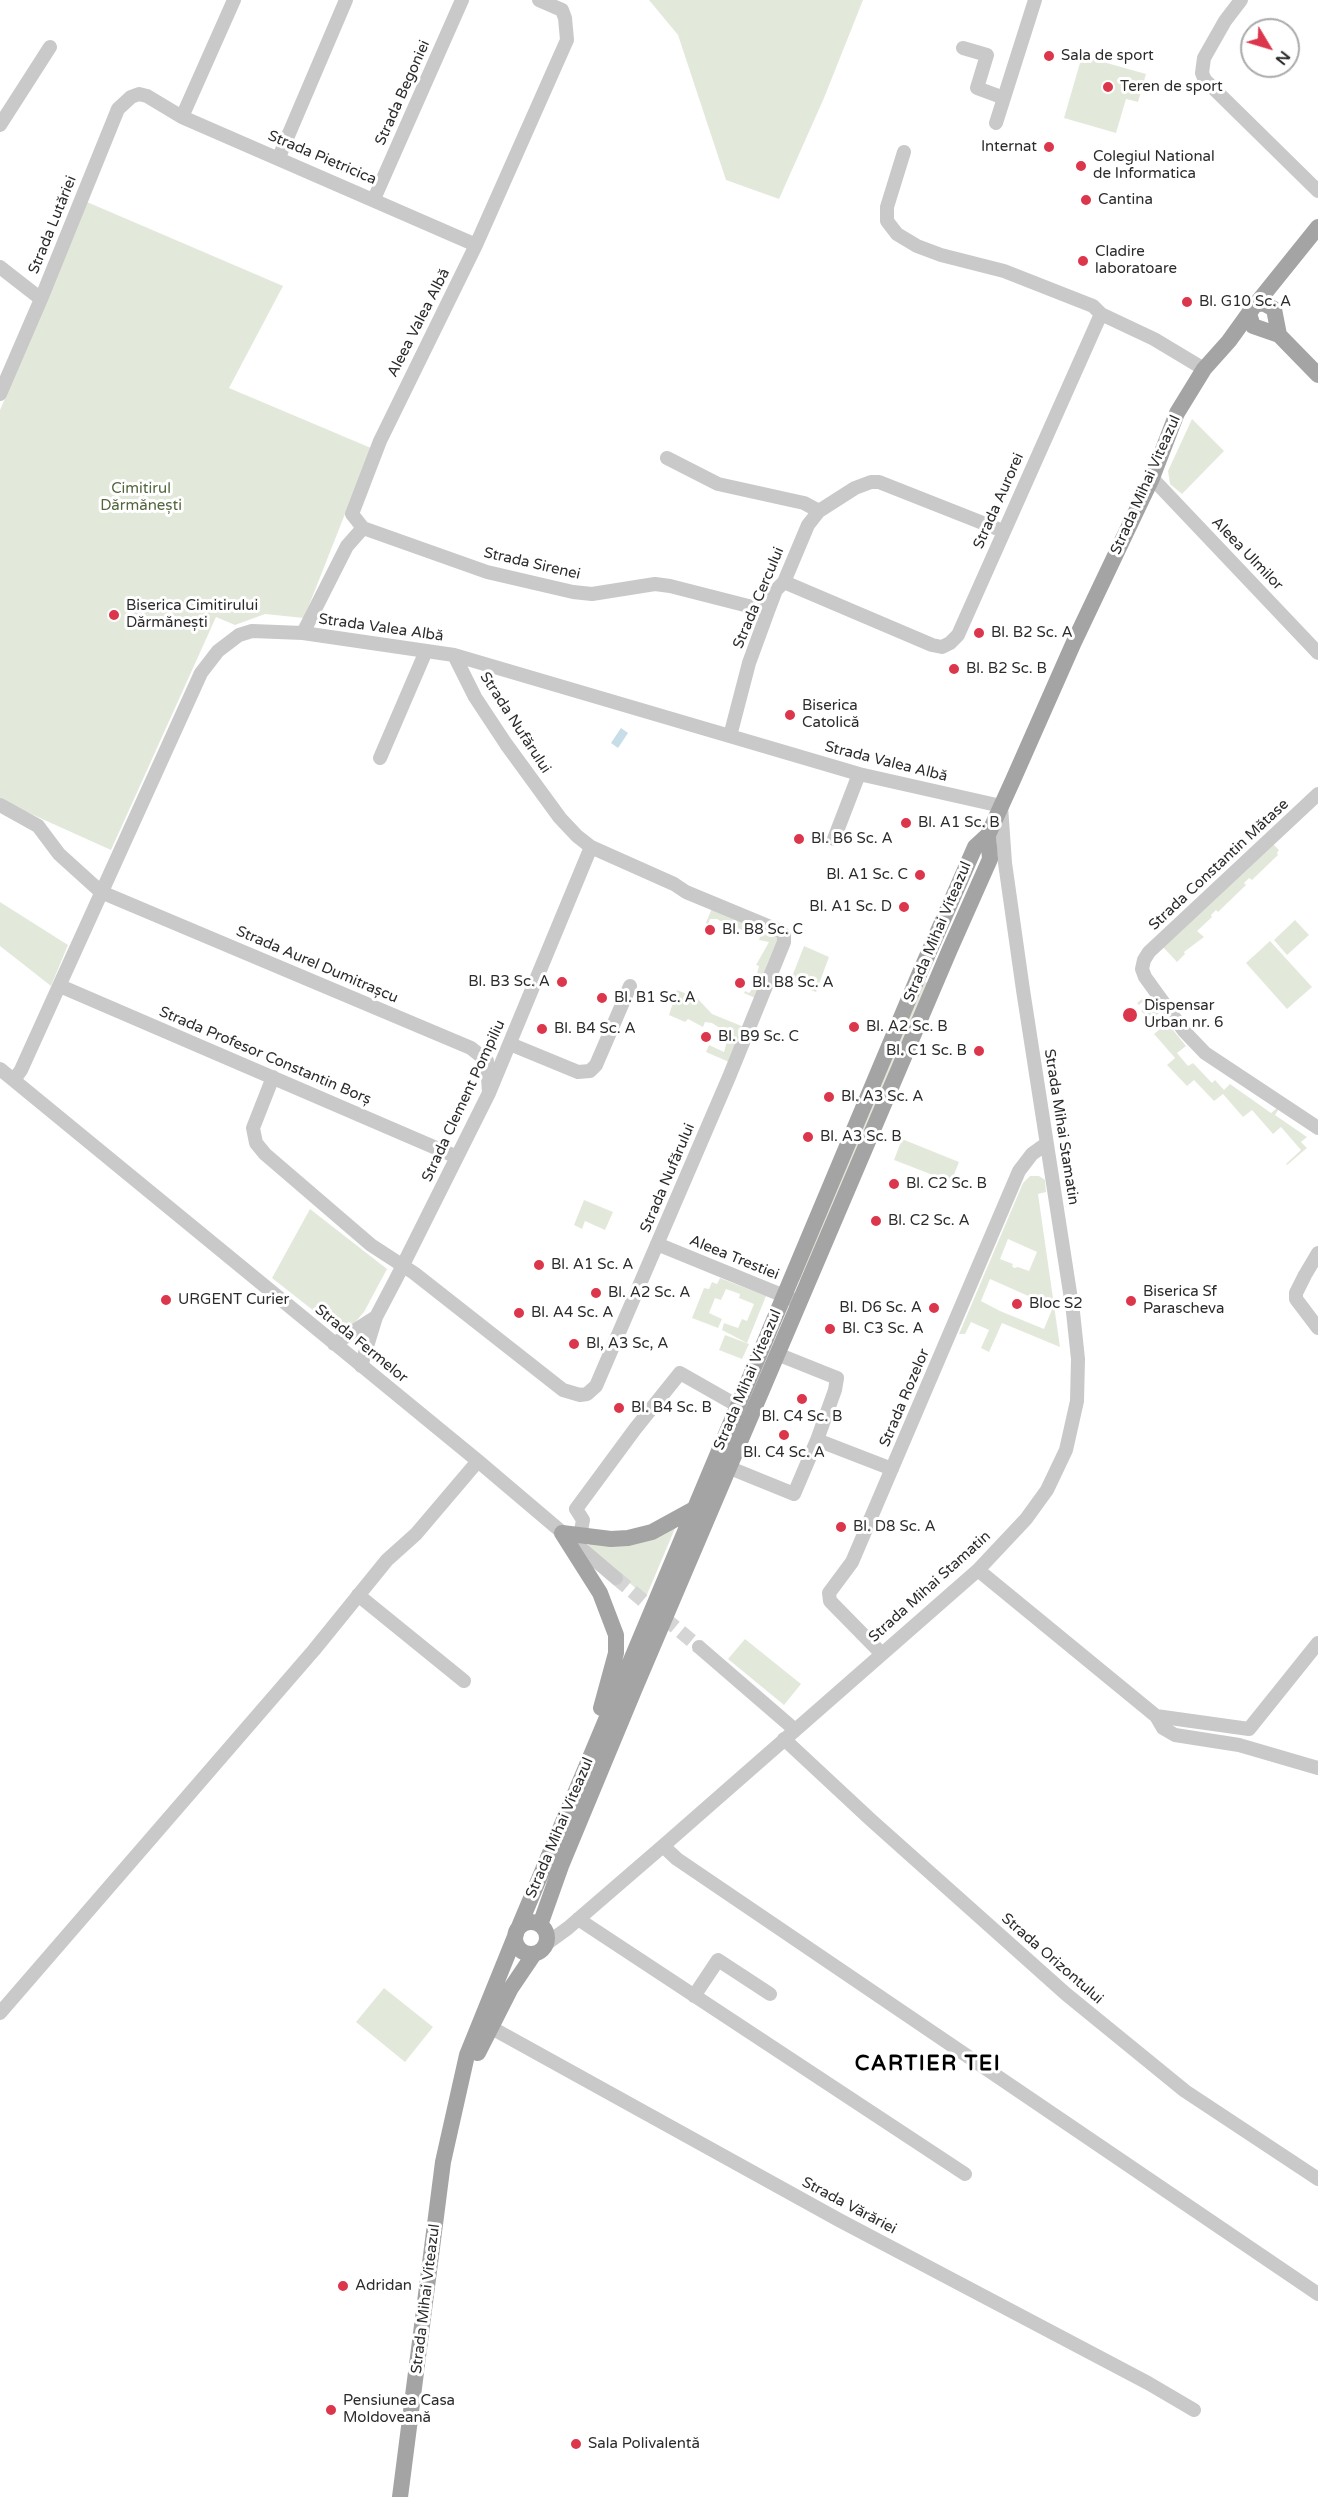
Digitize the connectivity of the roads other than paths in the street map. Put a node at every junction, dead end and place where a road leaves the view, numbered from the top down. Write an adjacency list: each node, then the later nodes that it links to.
1 (234, 0): 11 (street)
2 (346, 0): 15 (street)
3 (462, 0): 17 (street, Strada Begoniei)
4 (539, 0): 19 (street, Aleea Valea Albă)
5 (1035, 0): 9 (street)
6 (1237, 1): 16 (street)
7 (50, 46): 13 (street)
8 (963, 48): 9 (street)
9 (1004, 98): 12 (street)
10 (156, 101): 11 (street, Strada Pietricica); 22 (street, Strada Lutăriei)
11 (182, 117): 15 (street, Strada Pietricica)
12 (996, 123)
13 (0, 125)
14 (904, 152): 24 (street)
15 (279, 157): 17 (street, Strada Pietricica)
16 (1318, 191)
17 (374, 199): 19 (street, Strada Pietricica)
18 (1318, 227): 21 (main road, Strada Mihai Viteazul)
19 (476, 245): 34 (street, Aleea Valea Albă)
20 (0, 267): 22 (street)
21 (1283, 271): 23 (main road, Strada Mihai Viteazul); 25 (main road, Strada Mihai Viteazul)
22 (41, 299): 30 (street, Strada Lutăriei)
23 (1253, 307): 25 (main road); 26 (main road); 27 (main road, Strada Mihai Viteazul)
24 (1101, 314): 28 (street); 35 (street, Strada Aurorei)
25 (1276, 315): 26 (main road)
26 (1266, 332): 27 (main road, Strada Mihai Viteazul); 29 (main road)
27 (1229, 341): 28 (main road, Strada Mihai Viteazul)
28 (1204, 369): 32 (main road, Strada Mihai Viteazul)
29 (1318, 375)
30 (0, 394)
31 (667, 458): 33 (street)
32 (1152, 478): 40 (street, Aleea Ulmilor); 47 (main road, Strada Mihai Viteazul)
33 (819, 512): 35 (street, Strada Cercului); 36 (street, Strada Cercului)
34 (363, 528): 37 (street, Strada Sirenei); 38 (street)
35 (1004, 531): 36 (street, Strada Aurorei)
36 (784, 582): 37 (street, Strada Cercului)
37 (768, 611): 42 (street, Strada Cercului)
38 (303, 633): 39 (street, Strada Valea Albă); 52 (street, Strada Valea Albă)
39 (426, 651): 41 (street, Strada Valea Albă); 43 (street)
40 (1318, 652)
41 (454, 655): 42 (street, Strada Valea Albă); 50 (street, Strada Nufărului)
42 (730, 736): 44 (street, Strada Valea Albă)
43 (380, 758)
44 (859, 774): 47 (street, Strada Valea Albă); 49 (street)
45 (1318, 794): 60 (street, Strada Constantin Mătase)
46 (0, 806): 52 (street, Strada Aurel Dumitrașcu)
47 (1001, 806): 48 (main road, Strada Mihai Viteazul); 51 (street, Strada Mihai Stamatin)
48 (987, 835): 51 (main road, Strada Mihai Viteazul); 66 (main road, Strada Mihai Viteazul)
49 (834, 838)
50 (591, 847): 55 (street, Strada Clement Pompiliu); 63 (street, Strada Nufărului)
51 (998, 861): 61 (street, Strada Mihai Stamatin); 66 (main road, Strada Mihai Viteazul)
52 (101, 892): 53 (street, Strada Valea Albă); 59 (street, Strada Aurel Dumitrașcu)
53 (60, 986): 57 (street, Strada Profesor Constantin Borș); 58 (street, Strada Valea Albă)
54 (630, 986): 55 (street)
55 (510, 1044): 59 (street, Strada Clement Pompiliu)
56 (0, 1069): 58 (street, Strada Fermelor)
57 (273, 1077): 62 (street, Strada Profesor Constantin Borș); 65 (street, Strada Nufărului)
58 (14, 1080): 69 (street, Strada Fermelor)
59 (489, 1093): 62 (street, Strada Clement Pompiliu)
60 (1318, 1128)
61 (1046, 1144): 77 (street, Strada Rozelor); 81 (street, Strada Mihai Stamatin)
62 (457, 1157): 65 (street, Strada Clement Pompiliu)
63 (657, 1244): 65 (street, Strada Nufărului); 66 (street, Aleea Trestiei)
64 (1318, 1253): 68 (street)
65 (402, 1267): 67 (street, Strada Clement Pompiliu)
66 (791, 1298): 70 (main road, Strada Mihai Viteazul); 72 (main road, Strada Mihai Viteazul)
67 (376, 1317): 69 (street, Strada Clement Pompiliu); 71 (street)
68 (1318, 1328)
69 (334, 1344): 71 (street, Strada Fermelor)
70 (777, 1354): 73 (street); 74 (main road, Strada Mihai Viteazul)
71 (361, 1366): 75 (street, Strada Fermelor)
72 (738, 1406): 74 (main road, Strada Mihai Viteazul); 80 (street)
73 (817, 1440): 76 (street); 77 (street)
74 (730, 1446): 76 (main road, Strada Mihai Viteazul); 78 (main road, Strada Mihai Viteazul)
75 (478, 1461): 79 (street, Strada Fermelor); 83 (street)
76 (730, 1468): 94 (main road, Strada Mihai Viteazul)
77 (892, 1469): 86 (street, Strada Rozelor)
78 (694, 1509): 80 (main road); 90 (main road, Strada Mihai Viteazul)
79 (562, 1533): 80 (main road); 82 (street, Strada Fermelor); 90 (main road)
80 (580, 1536)
81 (978, 1570): 86 (street, Strada Mihai Stamatin); 88 (street)
82 (616, 1578)
83 (358, 1595): 87 (street); 99 (street)
84 (1318, 1642): 88 (street)
85 (699, 1647): 89 (street)
86 (881, 1653): 89 (street, Strada Mihai Stamatin)
87 (464, 1681)
88 (1156, 1716): 91 (street)
89 (789, 1734): 92 (street, Strada Mihai Stamatin); 103 (street, Strada Orizontului)
90 (589, 1759): 95 (main road, Strada Mihai Viteazul)
91 (1318, 1768)
92 (663, 1846): 93 (street, Strada Mihai Stamatin); 104 (street)
93 (578, 1919): 96 (street, Strada Mihai Stamatin); 98 (street)
94 (540, 1925): 95 (main road); 96 (main road)
95 (517, 1932): 96 (main road); 101 (main road, Strada Mihai Viteazul)
96 (540, 1949): 100 (main road, Strada Mihai Viteazul)
97 (770, 1994): 98 (street)
98 (694, 1996): 102 (street)
99 (0, 2013)
100 (490, 2027): 101 (main road, Strada Mihai Viteazul); 105 (street, Strada Vărăriei)
101 (456, 2101): 106 (main road, Strada Mihai Viteazul)
102 (965, 2174)
103 (1318, 2179)
104 (1318, 2294)
105 (1194, 2410)
106 (400, 2497)

